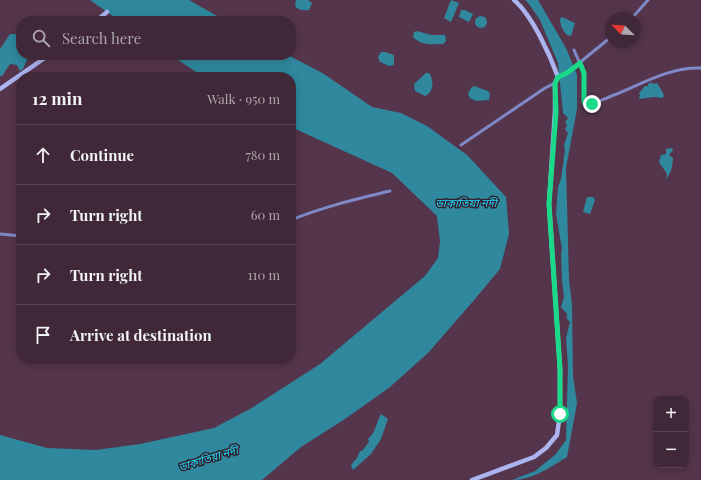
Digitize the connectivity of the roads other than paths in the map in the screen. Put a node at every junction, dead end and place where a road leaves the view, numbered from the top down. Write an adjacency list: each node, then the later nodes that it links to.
1 (514, 0): 12 (main road)
2 (648, 0): 4 (street)
3 (107, 12): 5 (main road)
4 (637, 12)
5 (102, 16)
6 (605, 42): 9 (street)
7 (574, 50): 9 (street)
8 (41, 60): 11 (main road)
9 (580, 63): 10 (street); 12 (street)
10 (701, 68)
11 (24, 72)
12 (558, 77): 14 (main road)
13 (16, 78): 15 (main road)
14 (555, 84): 16 (street); 21 (main road)
15 (0, 89)
16 (461, 145)
17 (390, 191): 18 (street)
18 (296, 218)
19 (0, 234): 20 (street)
20 (16, 236)
21 (472, 480)

